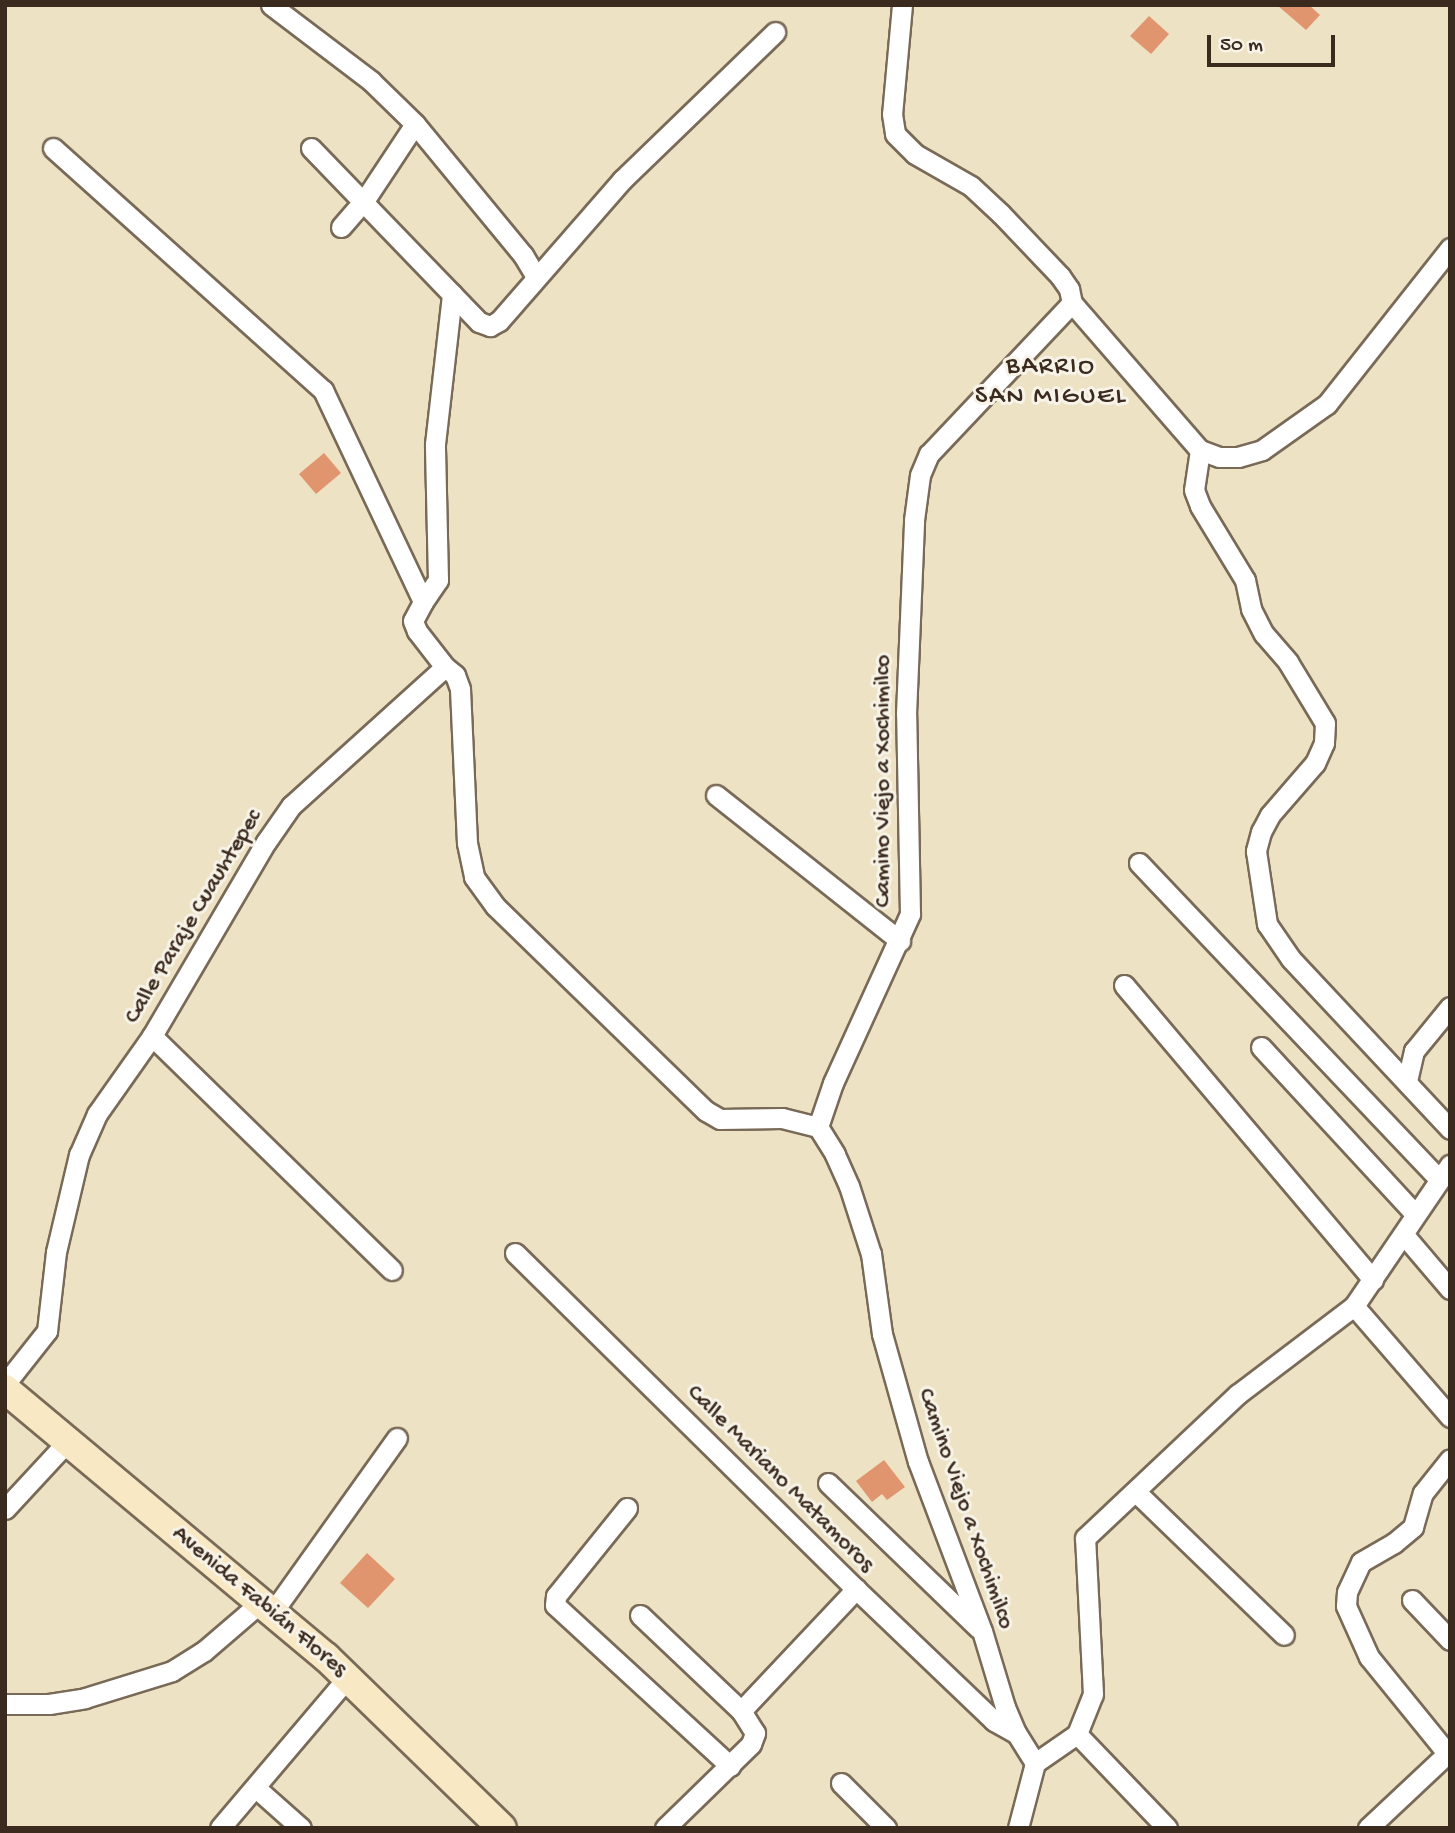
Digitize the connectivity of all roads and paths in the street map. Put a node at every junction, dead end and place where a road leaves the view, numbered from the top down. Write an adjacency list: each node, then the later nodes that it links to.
1 (271, 5): 4 (street)
2 (902, 5): 12 (street)
3 (775, 32): 10 (street)
4 (415, 124): 7 (street); 10 (street)
5 (53, 148): 14 (street)
6 (311, 148): 7 (street)
7 (364, 201): 8 (street); 11 (street)
8 (341, 228)
9 (1450, 248): 13 (street)
10 (536, 277): 11 (street)
11 (452, 293): 14 (street)
12 (1072, 303): 13 (street); 18 (street, Camino Viejo a Xochimilco)
13 (1200, 450): 23 (street)
14 (423, 603): 15 (street)
15 (445, 667): 21 (street, Calle Paraje Cuauhtepec); 24 (street)
16 (716, 795): 18 (street)
17 (1139, 863): 26 (street)
18 (900, 941): 24 (street, Camino Viejo a Xochimilco)
19 (1124, 985): 31 (street)
20 (1450, 1007): 23 (street)
21 (152, 1036): 30 (street); 34 (street, Calle Paraje Cuauhtepec)
22 (1261, 1047): 27 (street)
23 (1407, 1081): 25 (street)
24 (818, 1127): 47 (street, Camino Viejo a Xochimilco)
25 (1450, 1129)
26 (1444, 1172): 27 (street)
27 (1415, 1214): 28 (street)
28 (1404, 1235): 31 (street); 32 (street)
29 (515, 1254): 43 (street, Calle Mariano Matamoros)
30 (392, 1270)
31 (1373, 1280): 33 (street)
32 (1450, 1289)
33 (1354, 1306): 35 (street); 40 (street)
34 (5, 1387): 37 (main road, Avenida Fabián Flores)
35 (1450, 1417)
36 (397, 1438): 45 (street)
37 (68, 1441): 42 (street); 45 (main road, Avenida Fabián Flores)
38 (1450, 1459): 55 (street)
39 (828, 1483): 47 (street)
40 (1137, 1493): 48 (street); 54 (street)
41 (627, 1508): 57 (street)
42 (5, 1509)
43 (856, 1589): 52 (street); 53 (street, Calle Mariano Matamoros)
44 (1412, 1600): 49 (street)
45 (266, 1608): 50 (main road, Avenida Fabián Flores); 51 (street)
46 (640, 1615): 52 (street)
47 (982, 1631): 53 (street, Camino Viejo a Xochimilco)
48 (1284, 1635)
49 (1450, 1640)
50 (348, 1677): 59 (street); 63 (main road, Avenida Fabián Flores)
51 (5, 1704)
52 (741, 1711): 57 (street)
53 (1016, 1733): 56 (street, Camino Viejo a Xochimilco)
54 (1077, 1734): 56 (street); 67 (street)
55 (1449, 1752): 60 (street)
56 (1035, 1763): 66 (street)
57 (730, 1766): 64 (street)
58 (841, 1783): 65 (street)
59 (256, 1788): 61 (street); 62 (street)
60 (1378, 1824)
61 (222, 1827)
62 (301, 1828)
63 (502, 1828)
64 (665, 1828)
65 (886, 1828)
66 (1018, 1828)
67 (1167, 1828)

